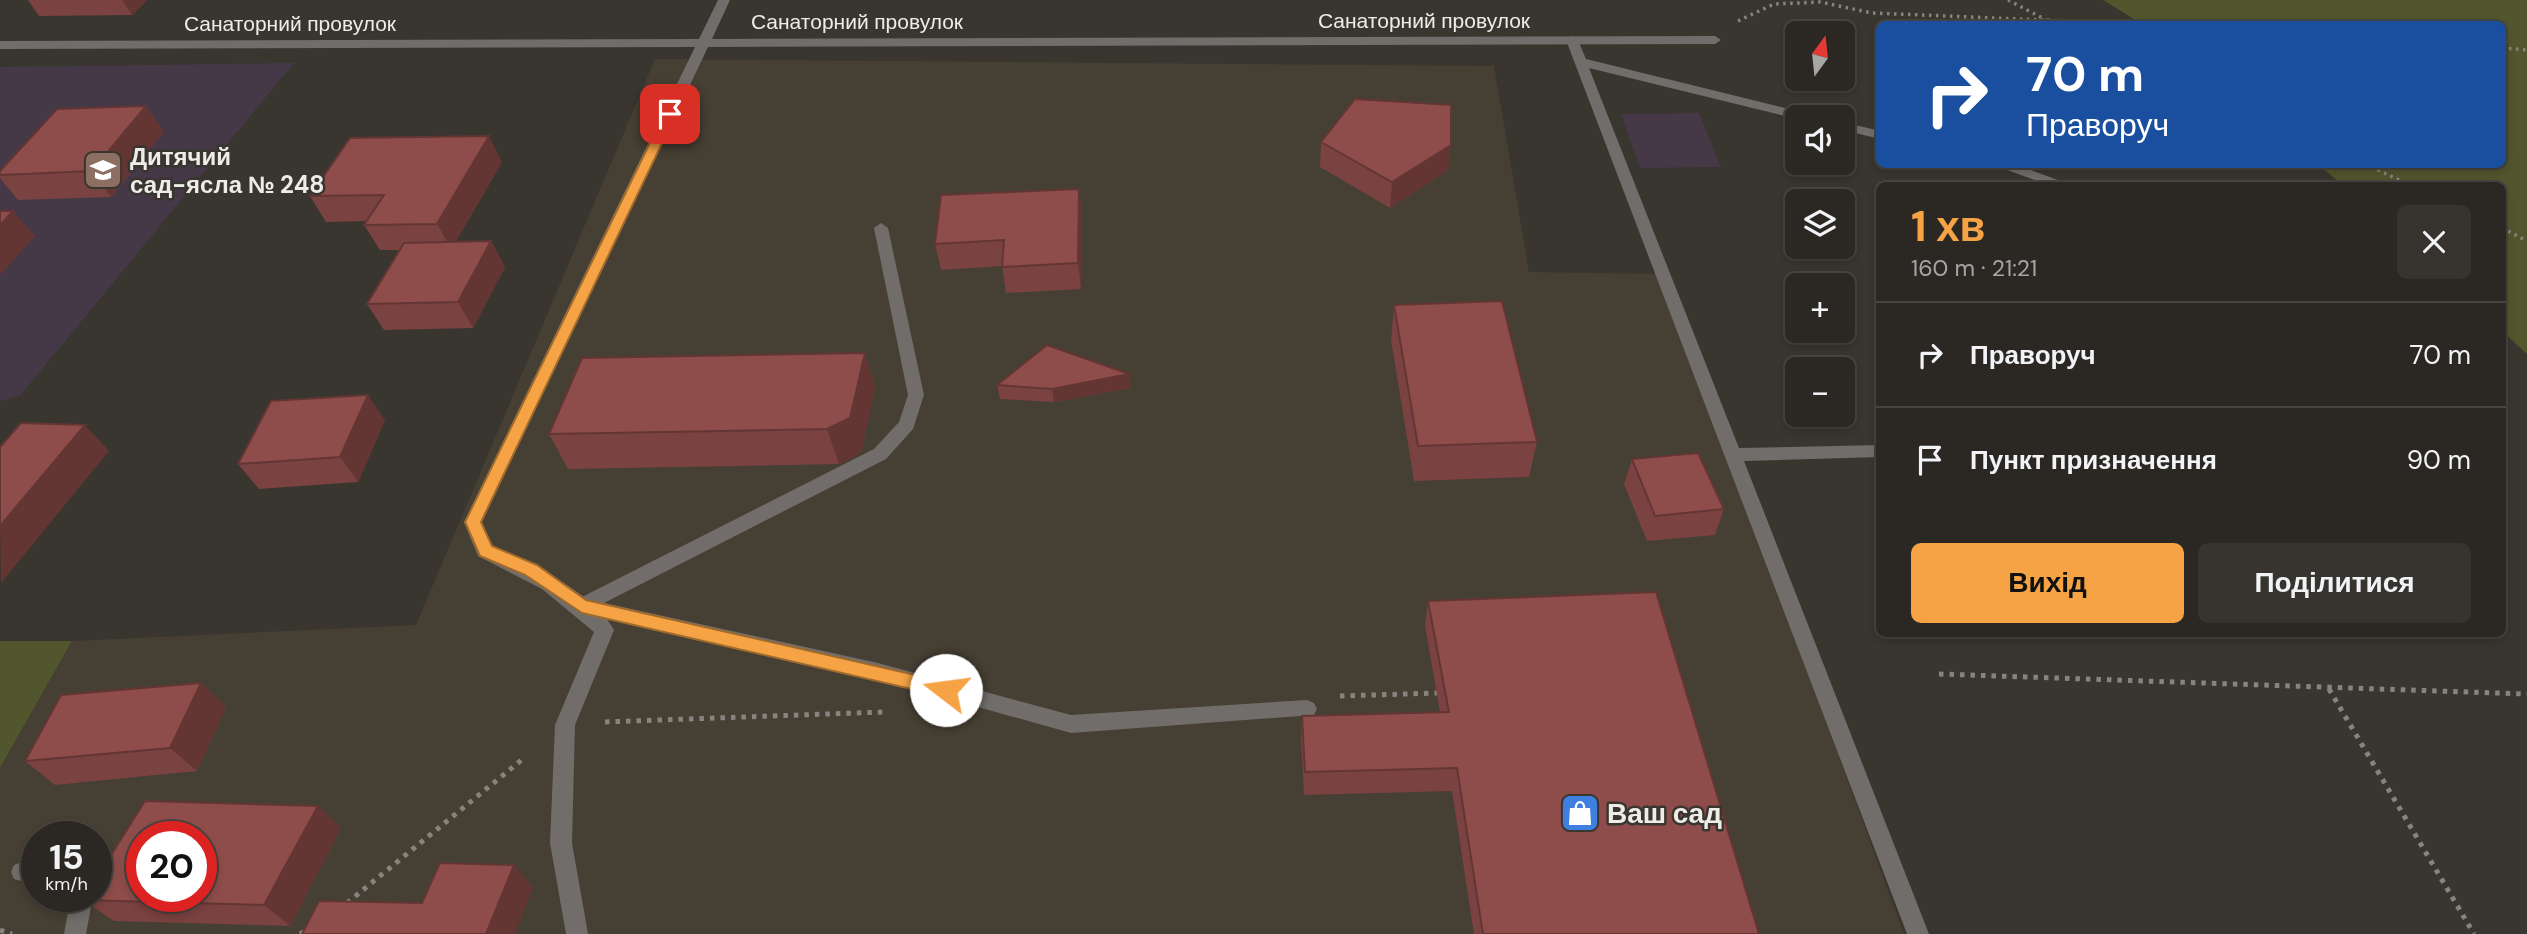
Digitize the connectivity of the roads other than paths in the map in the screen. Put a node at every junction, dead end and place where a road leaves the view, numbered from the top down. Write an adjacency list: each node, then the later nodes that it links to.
1 (724, 0): 4 (street)
2 (1572, 40): 3 (street, Санаторний провулок); 4 (street, Санаторний провулок); 6 (street)
3 (1715, 40)
4 (705, 42): 5 (street, Санаторний провулок); 15 (street)
5 (0, 45)
6 (1581, 62): 7 (street); 14 (street)
7 (1785, 112)
8 (1855, 130): 9 (street)
9 (1876, 134)
10 (2011, 168): 11 (street)
11 (2054, 182)
12 (881, 228): 15 (street)
13 (1876, 451): 14 (street)
14 (1733, 455): 20 (street)
15 (582, 606): 16 (street); 19 (street)
16 (1307, 709)
17 (79, 912): 18 (street)
18 (75, 934)
19 (577, 934)
20 (1918, 934)

